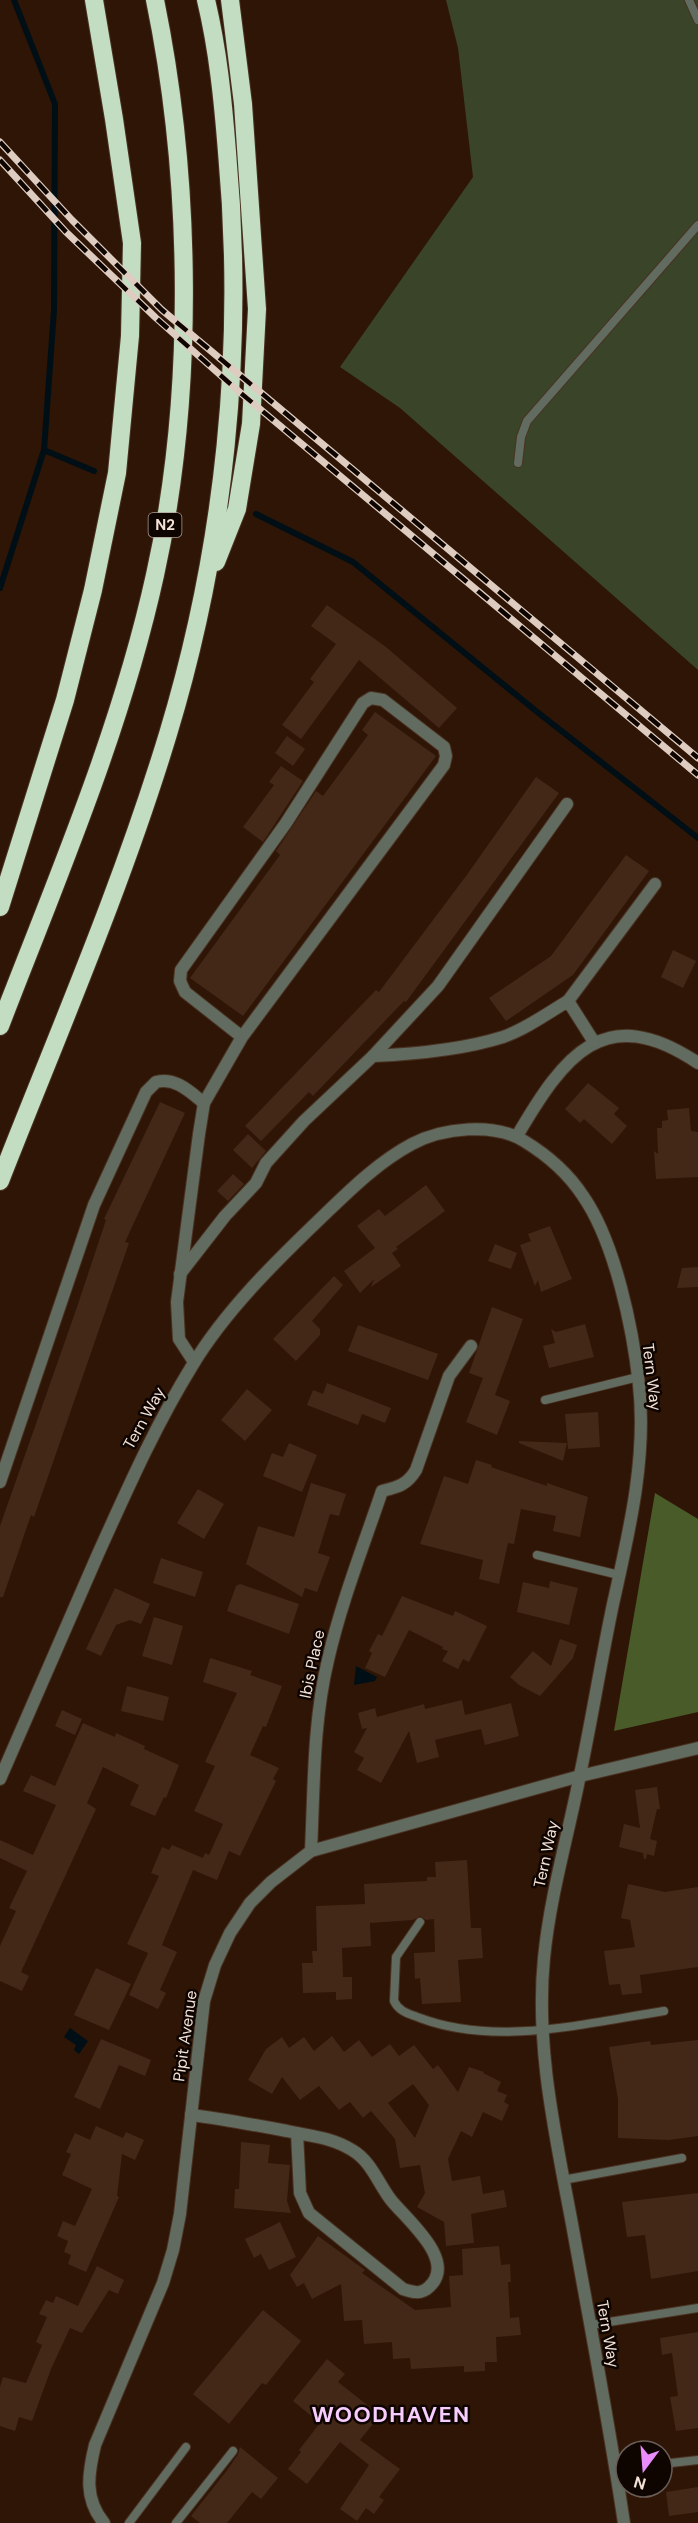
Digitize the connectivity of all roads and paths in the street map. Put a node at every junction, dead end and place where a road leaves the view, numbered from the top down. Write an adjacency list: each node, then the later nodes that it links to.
1 (94, 0): 12 (highway)
2 (155, 0): 14 (highway, N2)
3 (206, 0): 9 (highway)
4 (230, 0): 9 (highway)
5 (689, 0): 6 (lane)
6 (698, 20)
7 (698, 225): 8 (lane)
8 (518, 463)
9 (204, 591): 21 (highway)
10 (567, 804): 17 (street)
11 (655, 884): 13 (street)
12 (0, 907)
13 (568, 1001): 16 (street); 17 (street)
14 (0, 1026)
15 (242, 1036): 15 (street); 19 (street)
16 (594, 1042): 18 (street); 20 (street)
17 (373, 1056): 22 (street)
18 (698, 1063)
19 (204, 1104): 22 (street); 27 (street)
20 (517, 1136): 24 (street, Tern Way); 25 (street, Tern Way)
21 (0, 1181)
22 (179, 1276): 24 (street)
23 (471, 1346): 33 (street, Ibis Place)
24 (194, 1362): 32 (street, Tern Way)
25 (638, 1377): 26 (lane); 29 (street, Tern Way)
26 (545, 1400)
27 (0, 1482)
28 (537, 1555): 29 (lane)
29 (619, 1575): 31 (street, Tern Way)
30 (698, 1748): 31 (street, Pipit Avenue)
31 (580, 1776): 33 (street, Pipit Avenue); 36 (street, Tern Way)
32 (0, 1779)
33 (311, 1851): 37 (street, Pipit Avenue)
34 (420, 1922): 36 (lane)
35 (664, 2011): 36 (lane)
36 (542, 2029): 40 (street, Tern Way)
37 (191, 2115): 38 (street); 49 (street, Pipit Avenue)
38 (297, 2133): 38 (street)
39 (682, 2158): 40 (lane)
40 (563, 2180): 42 (street, Tern Way)
41 (698, 2308): 42 (lane)
42 (590, 2325): 43 (street, Tern Way)
43 (614, 2439)
44 (186, 2447): 50 (lane)
45 (233, 2451): 51 (lane)
46 (698, 2460): 47 (lane)
47 (674, 2463)
48 (623, 2499): 52 (street, Tern Way)
49 (104, 2523)
50 (129, 2523)
51 (176, 2523)
52 (624, 2523)

